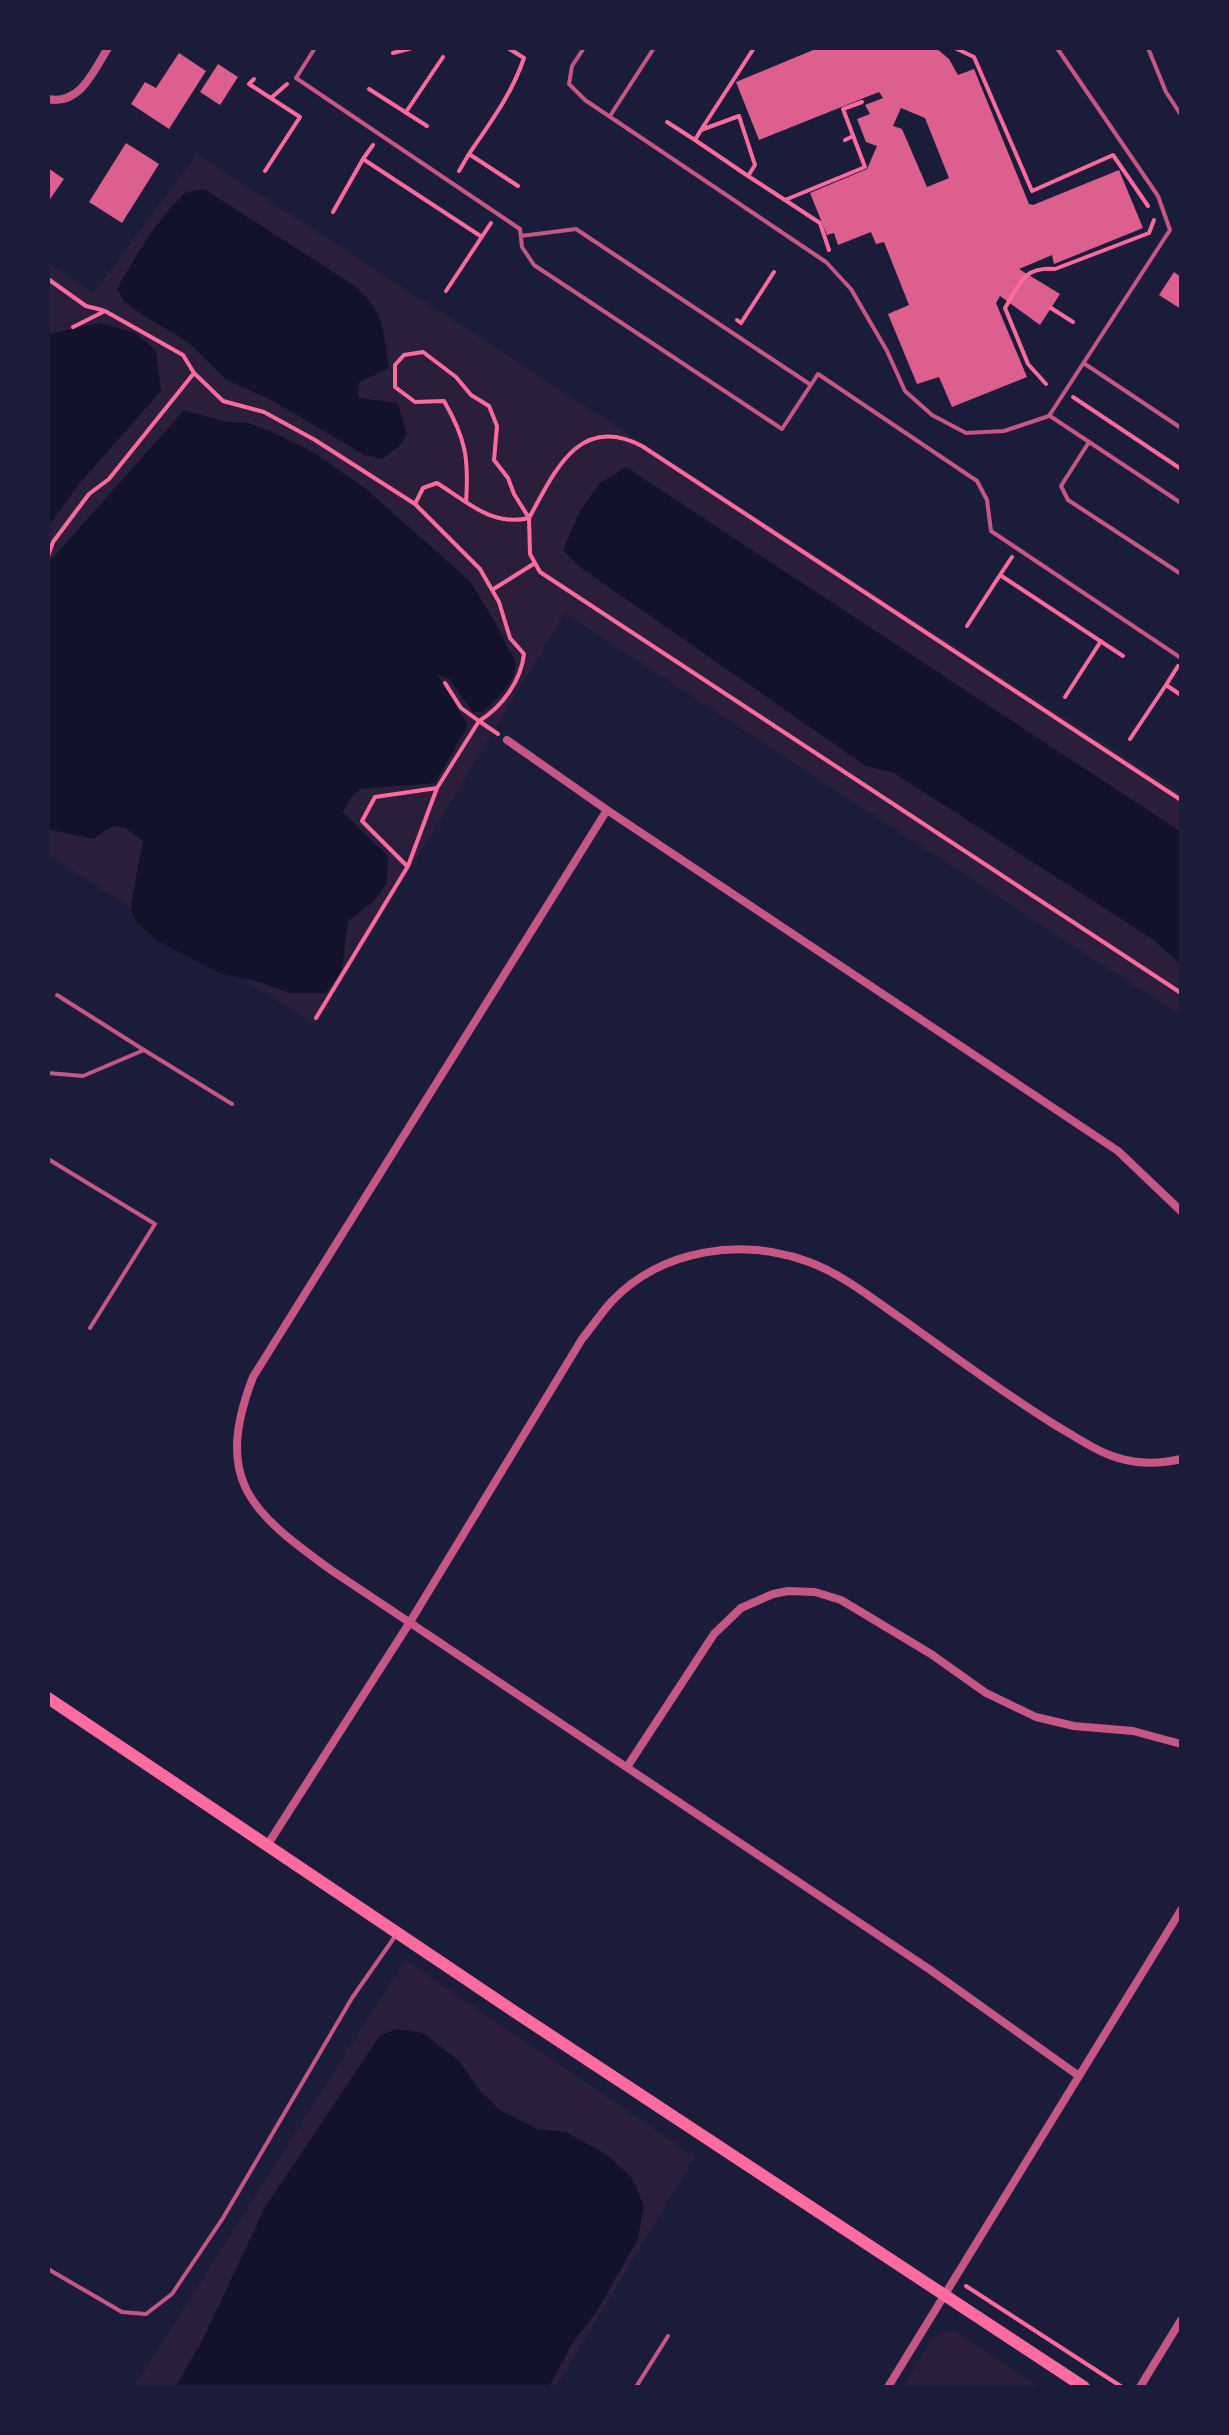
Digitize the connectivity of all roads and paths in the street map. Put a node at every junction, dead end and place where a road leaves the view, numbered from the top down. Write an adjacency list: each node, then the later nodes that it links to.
1 (108, 48): 17 (street)
2 (315, 48): 13 (lane)
3 (412, 48): 11 (path)
4 (508, 48): 29 (path)
5 (584, 48): 21 (lane)
6 (654, 48): 21 (lane)
7 (754, 48): 24 (path)
8 (955, 48): 51 (path)
9 (1057, 48): 49 (lane)
10 (1148, 48): 20 (lane)
11 (393, 53)
12 (443, 57): 19 (path)
13 (296, 78): 16 (path); 25 (lane)
14 (254, 79): 16 (path)
15 (369, 89): 19 (path)
16 (271, 98): 31 (path)
17 (48, 99)
18 (862, 102): 26 (path)
19 (406, 113): 23 (path)
20 (1181, 115)
21 (610, 116): 40 (lane)
22 (667, 122): 27 (path)
23 (427, 126)
24 (701, 130): 27 (path); 33 (path)
25 (380, 134): 30 (path); 37 (lane)
26 (853, 136): 28 (path); 35 (path)
27 (695, 140): 33 (path)
28 (845, 140)
29 (469, 154): 32 (path); 34 (path)
30 (363, 159): 36 (path); 39 (path)
31 (265, 171)
32 (459, 171)
33 (748, 176): 35 (path)
34 (518, 186)
35 (785, 200): 40 (path)
36 (333, 212)
37 (497, 214): 38 (lane); 39 (path)
38 (521, 236): 52 (lane); 52 (lane)
39 (482, 237): 43 (path)
40 (826, 262): 54 (lane)
41 (774, 272): 46 (path)
42 (48, 279): 45 (path)
43 (446, 291)
44 (1051, 308): 47 (path)
45 (105, 311): 48 (path); 50 (path)
46 (729, 315)
47 (1073, 322)
48 (73, 327)
49 (1085, 364): 54 (lane); 55 (lane)
50 (194, 373): 60 (path); 63 (path)
51 (1046, 384)
52 (811, 385): 62 (lane)
53 (1071, 396): 57 (path)
54 (1049, 416): 56 (lane)
55 (1181, 428)
56 (1089, 442): 59 (lane); 65 (lane)
57 (1181, 469)
58 (466, 502): 60 (path); 61 (path); 61 (path)
59 (1181, 503)
60 (415, 504): 67 (path)
61 (529, 518): 64 (path); 80 (path)
62 (1018, 548): 66 (path); 71 (lane)
63 (48, 556)
64 (535, 563): 67 (path); 83 (path)
65 (1181, 574)
66 (1000, 575): 68 (path); 69 (path)
67 (492, 590): 76 (path)
68 (967, 626)
69 (1101, 641): 70 (path); 75 (path)
70 (1123, 656)
71 (1181, 659): 73 (path)
72 (445, 683): 76 (path)
73 (1166, 685): 74 (path); 77 (path)
74 (1181, 695)
75 (1065, 697)
76 (479, 721): 78 (path); 79 (path)
77 (1130, 739)
78 (507, 740): 81 (street)
79 (437, 788): 82 (path); 82 (path)
80 (1181, 800)
81 (607, 810): 90 (street); 93 (street)
82 (408, 866): 85 (path)
83 (1181, 993)
84 (57, 995): 86 (lane)
85 (316, 1018)
86 (144, 1050): 87 (lane); 88 (lane)
87 (48, 1073)
88 (232, 1104)
89 (48, 1159): 91 (lane)
90 (1181, 1211)
91 (90, 1328)
92 (1181, 1459): 93 (street)
93 (410, 1622): 96 (street); 97 (street)
94 (48, 1698): 97 (main road)
95 (1181, 1744): 96 (street)
96 (627, 1767): 100 (street)
97 (268, 1844): 99 (main road)
98 (1181, 1910): 100 (street)
99 (398, 1933): 101 (lane); 103 (main road)
100 (1079, 2076): 102 (street)
101 (48, 2269)
102 (954, 2278): 103 (street); 109 (path)
103 (944, 2295): 107 (street); 108 (main road)
104 (1181, 2320): 110 (street)
105 (668, 2336): 106 (lane)
106 (636, 2387)
107 (888, 2387)
108 (1084, 2387)
109 (1122, 2387)
110 (1140, 2387)

